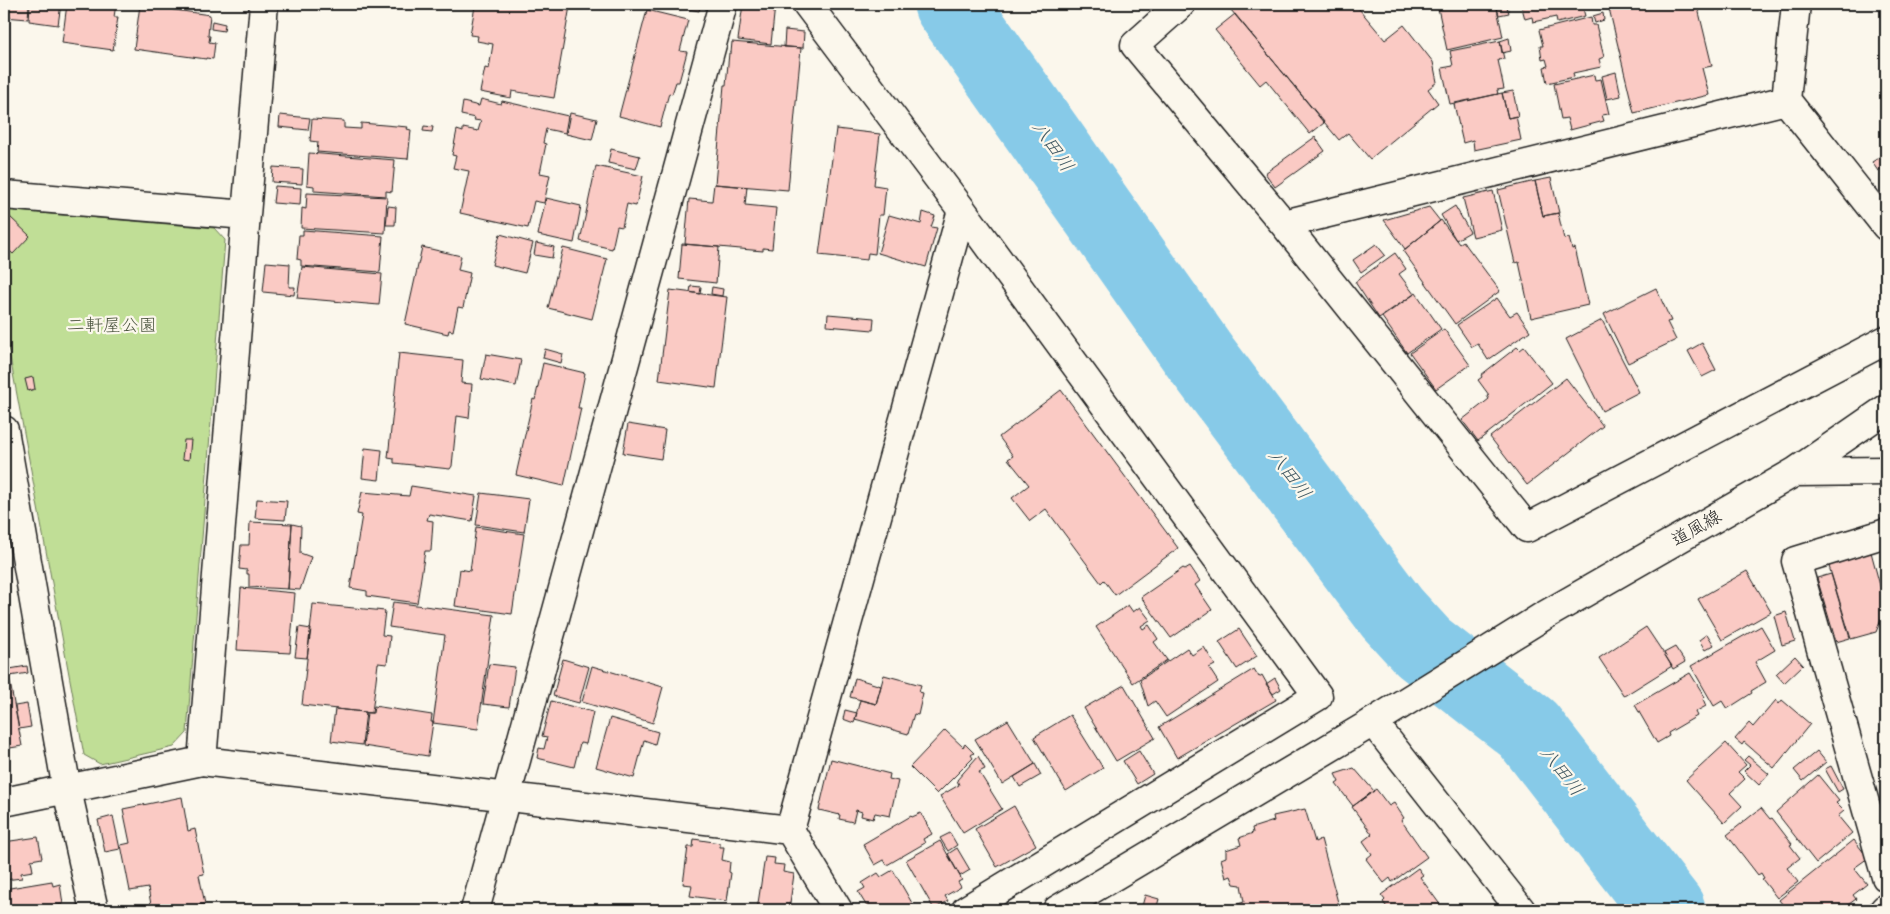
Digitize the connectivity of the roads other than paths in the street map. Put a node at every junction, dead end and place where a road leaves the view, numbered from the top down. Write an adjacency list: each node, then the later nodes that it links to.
1 (264, 4): 9 (street)
2 (722, 4): 21 (street)
3 (807, 4): 8 (street)
4 (1181, 4): 10 (street)
5 (1796, 4): 6 (street)
6 (1786, 100): 10 (street); 11 (street)
7 (4, 195): 9 (street)
8 (962, 210): 23 (street); 28 (street)
9 (246, 216): 19 (street)
10 (1284, 224): 12 (street)
11 (1886, 226)
12 (1886, 340)
13 (1886, 409): 16 (street, 道風線)
14 (4, 430): 20 (street)
15 (1886, 471): 16 (street)
16 (1795, 472): 18 (street, 道風線)
17 (1886, 533): 24 (street)
18 (1373, 722): 29 (street, 道風線); 30 (street)
19 (202, 761): 20 (street); 21 (street)
20 (67, 790): 22 (street); 25 (street)
21 (506, 796): 23 (street); 26 (street)
22 (4, 802)
23 (790, 830): 27 (street)
24 (1886, 877)
25 (94, 910)
26 (475, 910)
27 (838, 910)
28 (966, 910)
29 (1057, 910)
30 (1521, 910)

